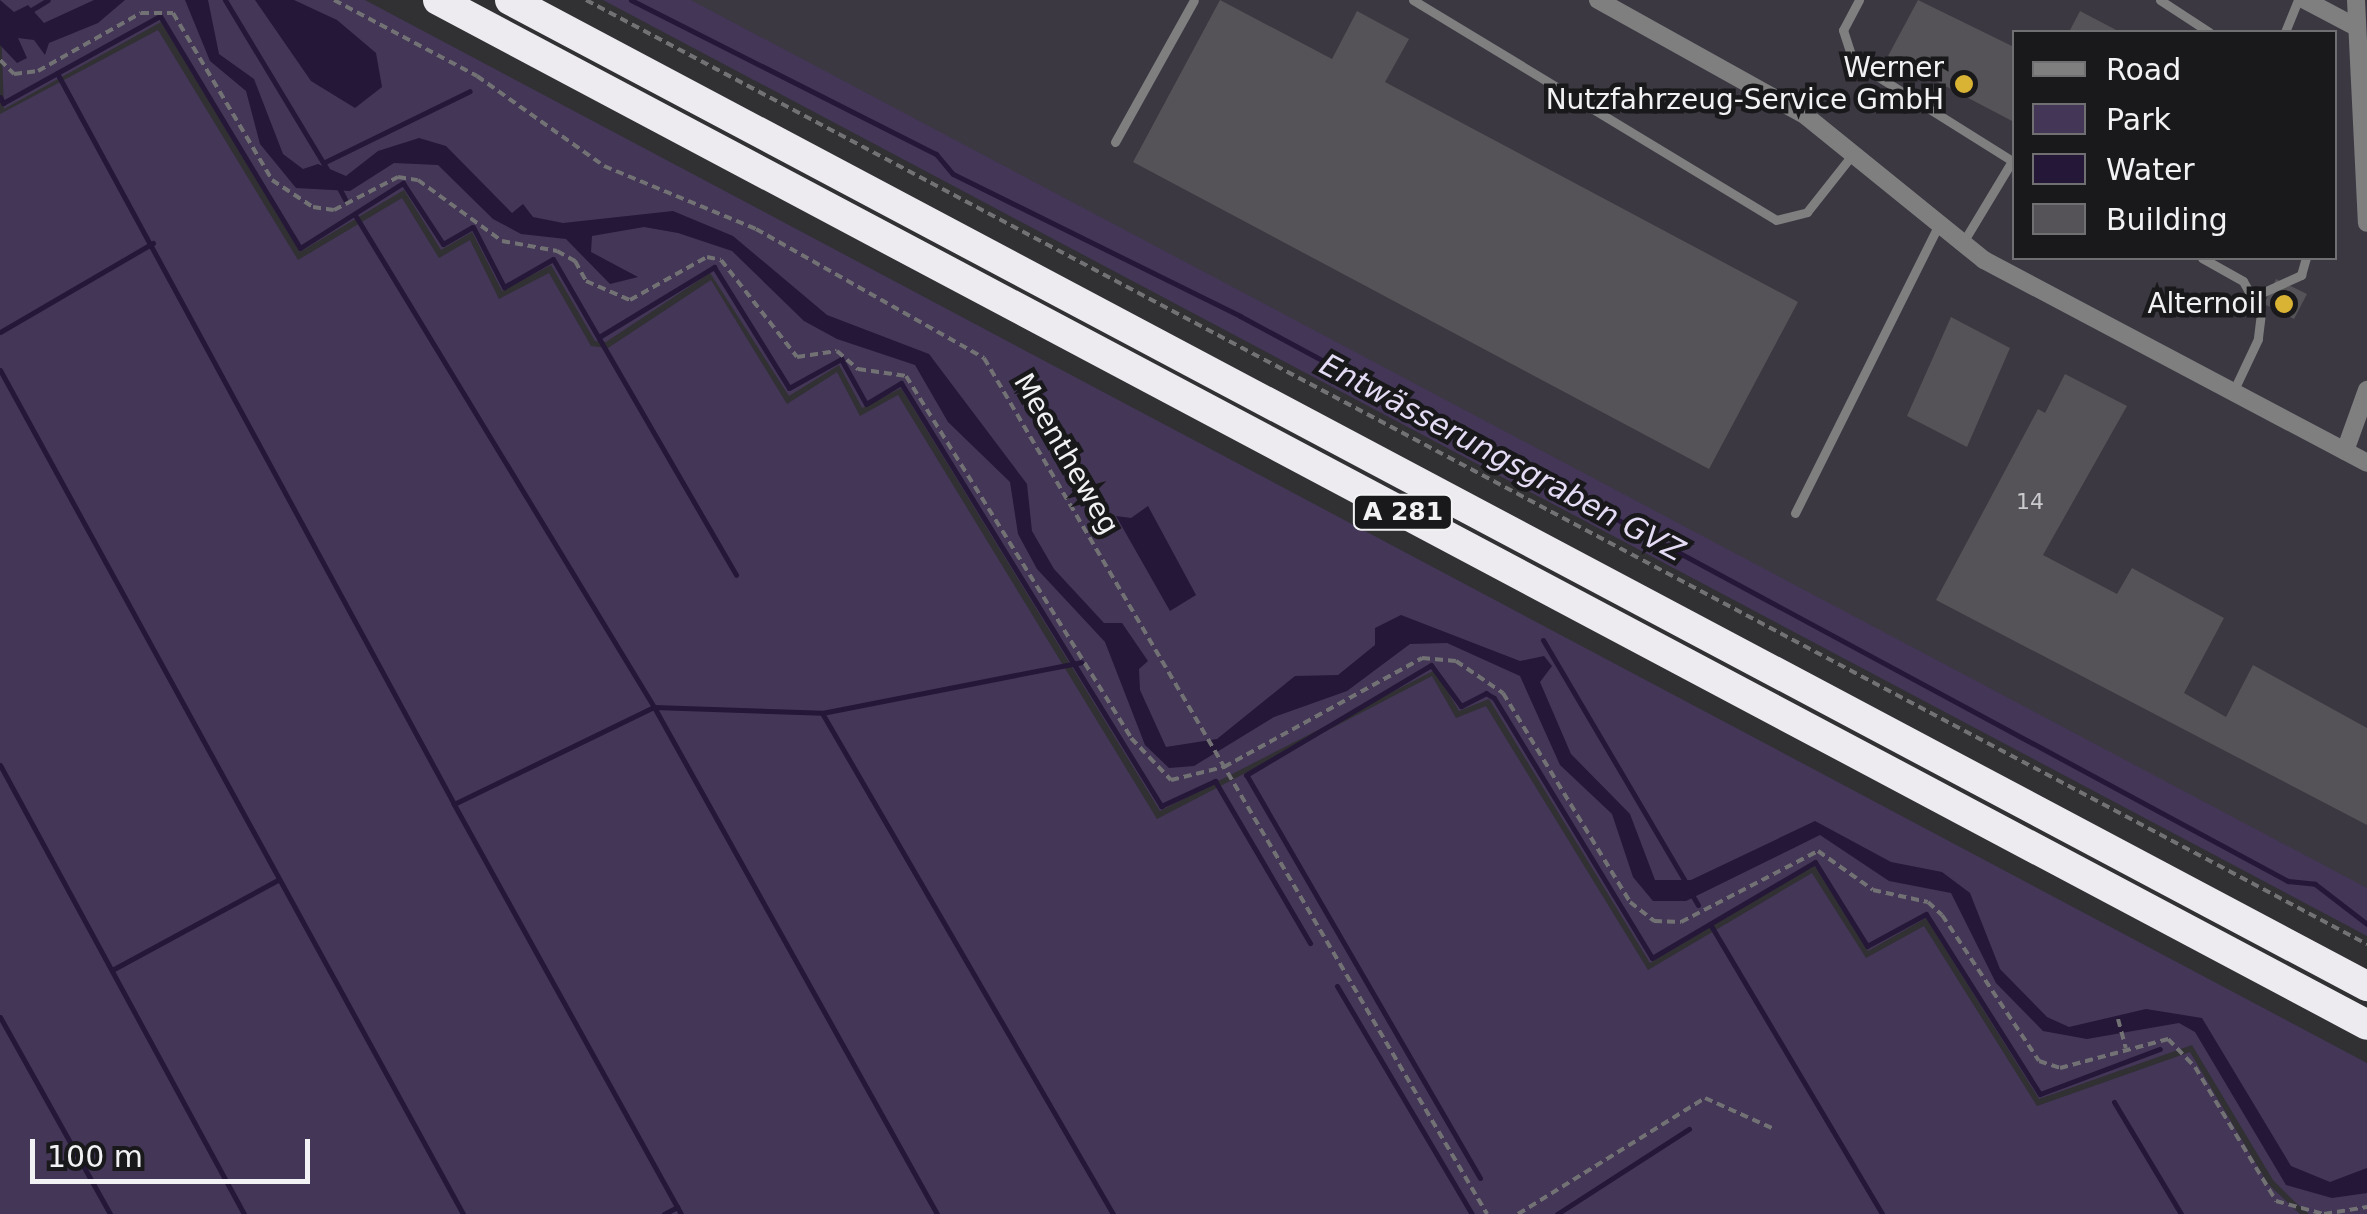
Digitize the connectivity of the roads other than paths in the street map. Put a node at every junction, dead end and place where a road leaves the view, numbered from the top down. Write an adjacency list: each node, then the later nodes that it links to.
1 (438, 0): 29 (highway, A 281)
2 (510, 0): 28 (highway, A 281)
3 (1194, 0): 13 (lane)
4 (1413, 0): 14 (lane)
5 (1859, 0): 15 (lane)
6 (2160, 0): 11 (lane)
7 (2302, 0): 10 (street); 12 (lane)
8 (2356, 0): 10 (street)
9 (1600, 1): 14 (street)
10 (2356, 28): 17 (street)
11 (2206, 30)
12 (2287, 30)
13 (1115, 142)
14 (1852, 155): 18 (street)
15 (2012, 160)
16 (2012, 163): 19 (lane)
17 (2367, 223)
18 (1938, 226): 19 (street); 27 (lane)
19 (1962, 244): 24 (street)
20 (2205, 260): 22 (lane)
21 (2305, 260): 22 (lane)
22 (2255, 296): 24 (lane)
23 (2367, 390): 25 (street)
24 (2233, 392): 25 (street)
25 (2344, 451): 26 (street)
26 (2367, 463)
27 (1795, 513)
28 (2367, 986)
29 (2367, 1025)

